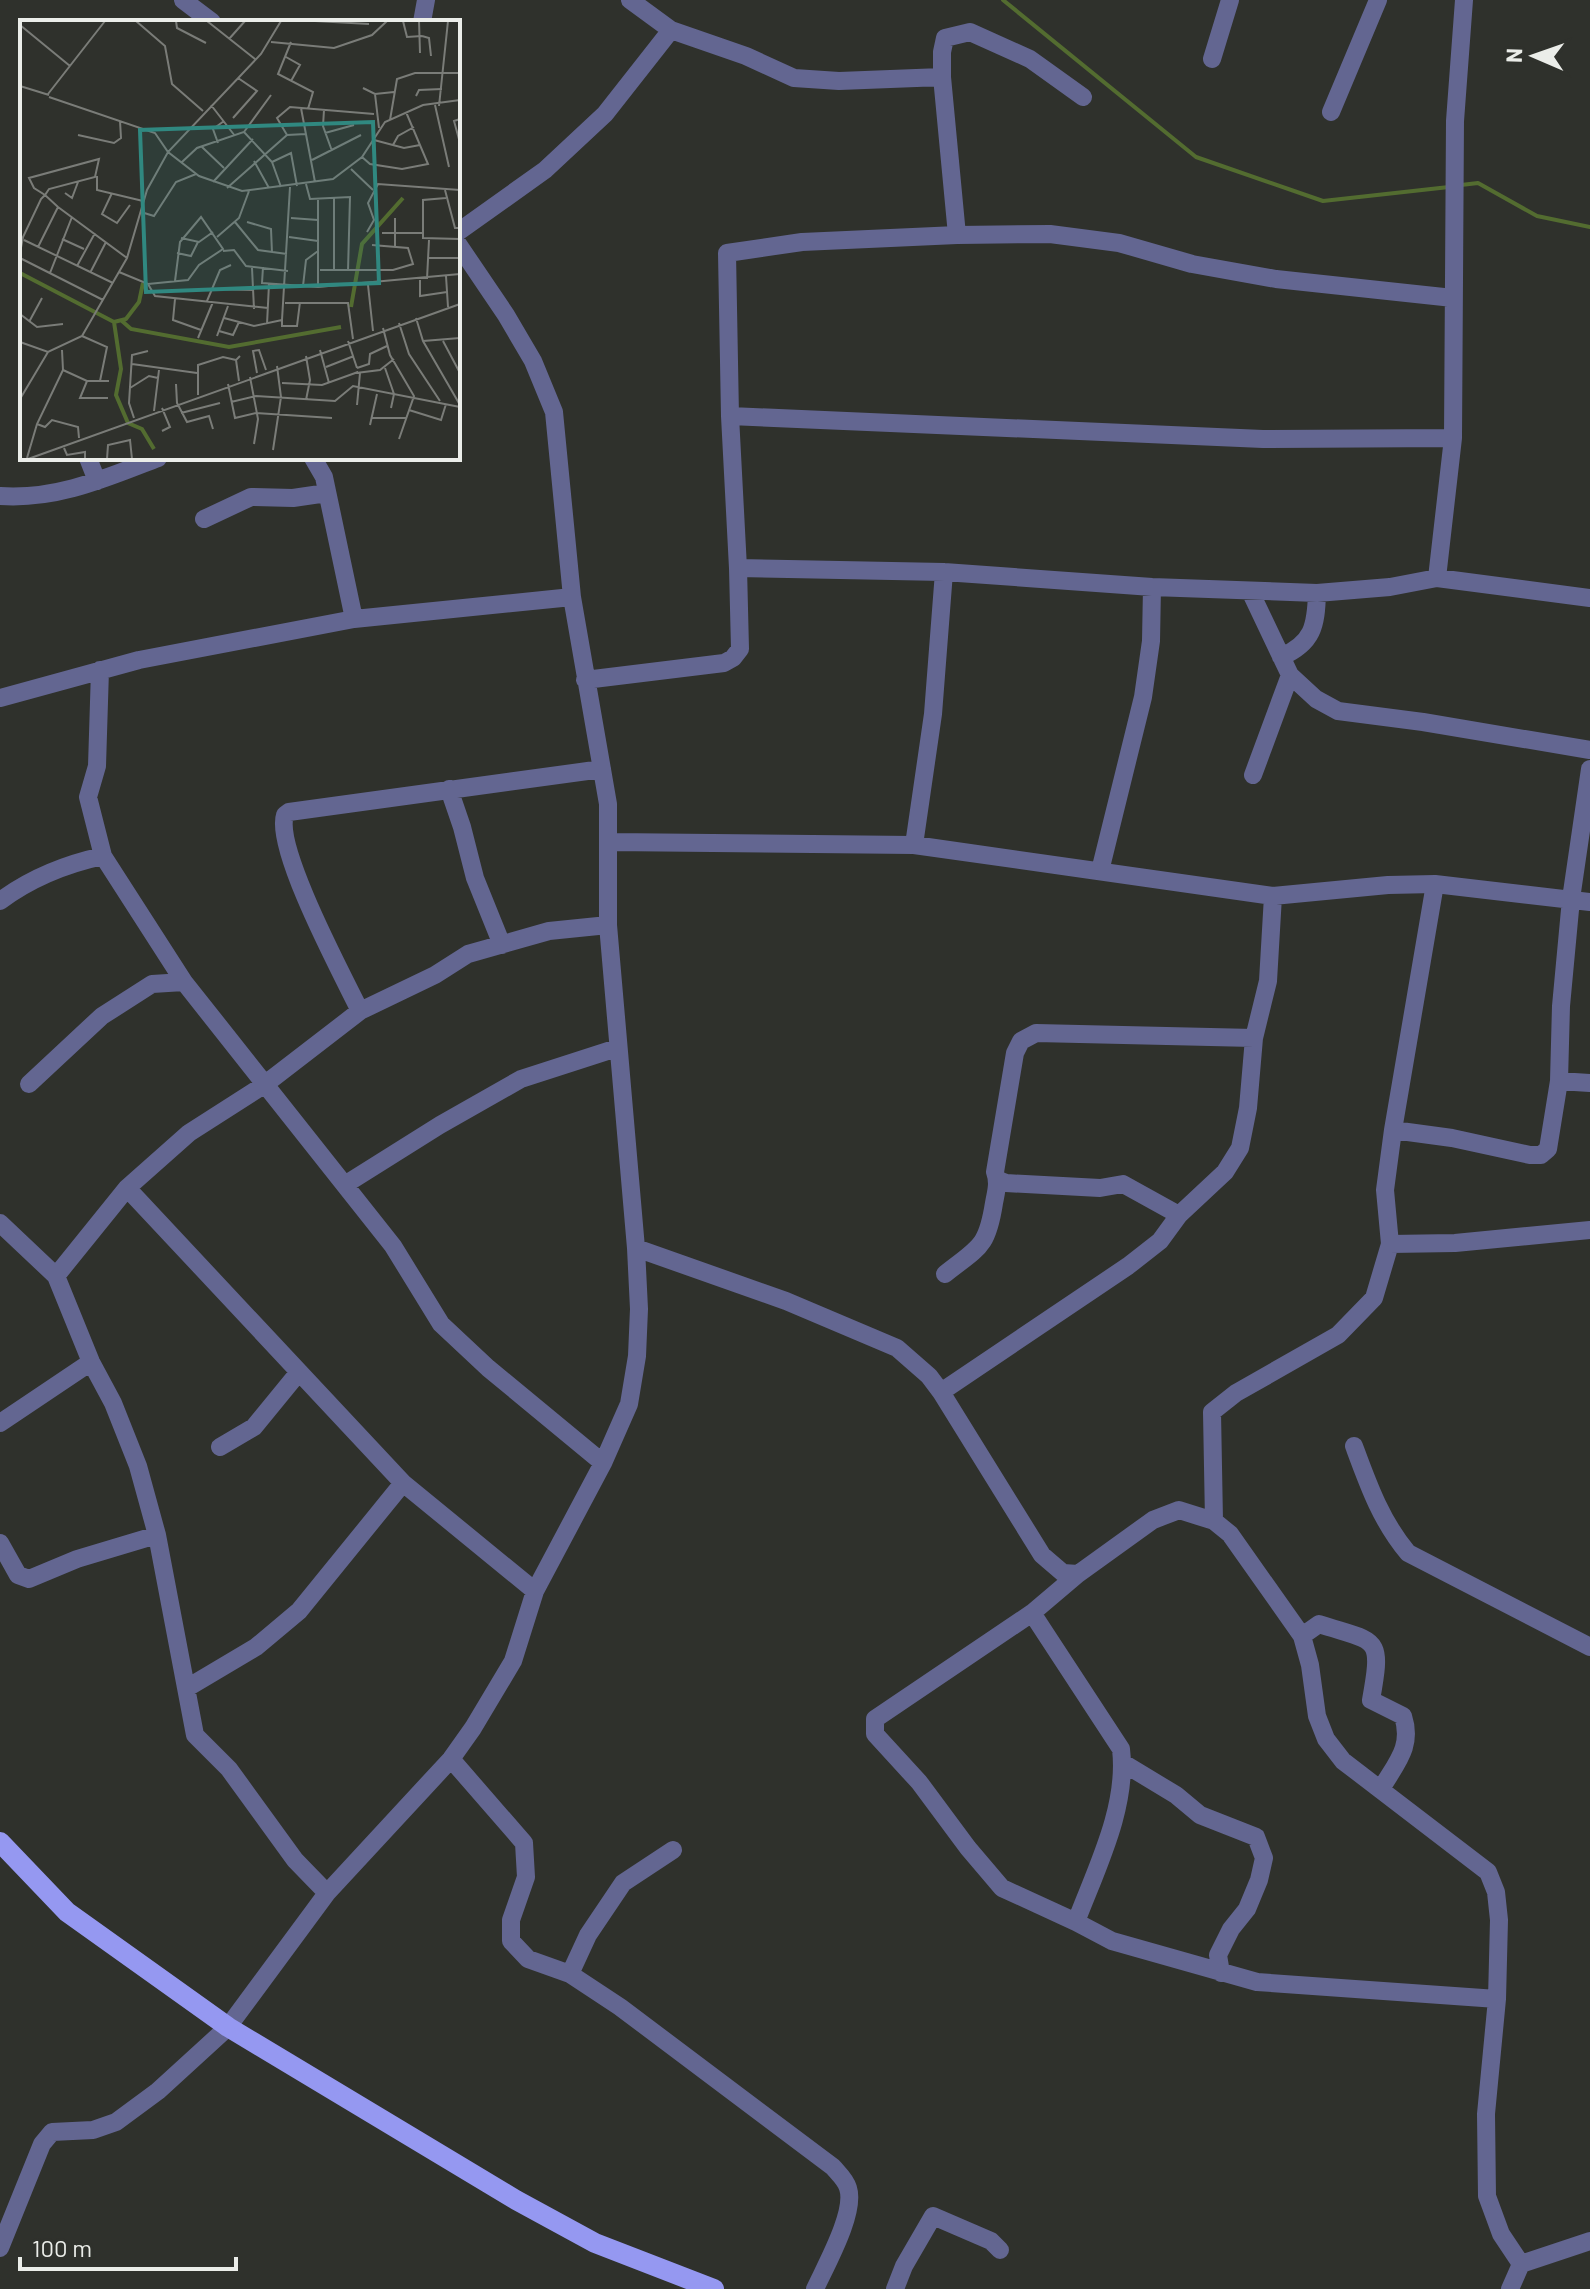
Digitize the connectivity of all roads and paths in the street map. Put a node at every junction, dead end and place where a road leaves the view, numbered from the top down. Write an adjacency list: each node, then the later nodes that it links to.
1 (185, 0): 7 (street)
2 (426, 0): 8 (street)
3 (630, 0): 9 (street)
4 (1230, 0): 10 (street)
5 (1378, 0): 13 (street)
6 (1464, 0): 17 (street)
7 (210, 20)
8 (422, 20)
9 (671, 30): 11 (street); 14 (street)
10 (1212, 59)
11 (942, 77): 12 (street); 15 (street)
12 (1083, 97)
13 (1331, 112)
14 (460, 231)
15 (957, 235): 17 (street); 18 (street)
16 (460, 247): 33 (street)
17 (1453, 298): 19 (street)
18 (730, 416): 19 (street); 27 (street)
19 (1453, 438): 29 (street)
20 (89, 460): 23 (street)
21 (153, 460): 23 (street)
22 (314, 460): 24 (street)
23 (97, 481): 25 (street)
24 (327, 493): 26 (street); 35 (street)
25 (0, 496)
26 (204, 519)
27 (738, 568): 28 (street); 39 (street)
28 (944, 572): 30 (street); 47 (street)
29 (1437, 578): 32 (street); 34 (street)
30 (1152, 587): 31 (street); 49 (street)
31 (1250, 591): 32 (street); 36 (street)
32 (1317, 593): 36 (street)
33 (572, 597): 35 (street); 39 (street)
34 (1590, 598)
35 (354, 619): 37 (street)
36 (1281, 657): 38 (street)
37 (100, 670): 40 (street); 48 (street)
38 (1290, 675): 41 (street); 44 (street)
39 (585, 680): 42 (street)
40 (0, 698)
41 (1590, 750)
42 (602, 769): 45 (street); 46 (street)
43 (1590, 769): 53 (street)
44 (1253, 775)
45 (449, 789): 55 (street); 57 (street)
46 (610, 842): 47 (street); 54 (street)
47 (914, 845): 49 (street)
48 (103, 856): 52 (street); 56 (street)
49 (1100, 871): 51 (street)
50 (1435, 884): 51 (street); 53 (street); 64 (street)
51 (1273, 896): 58 (street)
52 (0, 901)
53 (1581, 901): 60 (street)
54 (608, 925): 55 (street); 59 (street)
55 (502, 945): 57 (street)
56 (184, 982): 62 (street); 63 (street)
57 (360, 1011): 63 (street)
58 (1254, 1038): 65 (street); 68 (street)
59 (617, 1048): 66 (street); 72 (street)
60 (1559, 1081): 61 (street); 64 (street)
61 (1590, 1083)
62 (29, 1084)
63 (264, 1085): 66 (street); 67 (street)
64 (1393, 1130): 71 (street)
65 (998, 1180): 68 (street); 73 (street)
66 (346, 1184): 81 (street)
67 (127, 1188): 74 (street); 76 (street)
68 (1179, 1215): 77 (street)
69 (0, 1223): 74 (street)
70 (1590, 1230): 71 (street)
71 (1390, 1244): 83 (street)
72 (636, 1248): 77 (street); 81 (street)
73 (945, 1274)
74 (56, 1276): 75 (street)
75 (91, 1362): 78 (street); 84 (street)
76 (299, 1372): 80 (street); 82 (street)
77 (941, 1392): 86 (street)
78 (0, 1423)
79 (1354, 1446): 91 (street)
80 (220, 1447)
81 (603, 1463): 87 (street)
82 (403, 1483): 87 (street); 92 (street)
83 (1214, 1521): 86 (street); 90 (street)
84 (157, 1535): 85 (street); 92 (street)
85 (0, 1543)
86 (1078, 1574): 88 (street)
87 (535, 1591): 93 (street)
88 (1032, 1613): 94 (street); 99 (street)
89 (1590, 1625): 91 (street)
90 (1302, 1636): 95 (street); 95 (street)
91 (1587, 1646)
92 (187, 1688): 98 (street)
93 (451, 1759): 98 (street); 101 (street)
94 (1123, 1763): 99 (street); 100 (street)
95 (1381, 1789): 102 (street)
96 (0, 1842): 103 (main road)
97 (673, 1850): 101 (street)
98 (327, 1893): 103 (street)
99 (1076, 1922): 100 (street)
100 (1221, 1973): 102 (street)
101 (570, 1974): 109 (street)
102 (1497, 1999): 107 (street)
103 (228, 2027): 105 (street); 108 (main road)
104 (1590, 2241): 107 (street)
105 (0, 2248)
106 (1000, 2250): 110 (street)
107 (1521, 2264): 111 (street)
108 (702, 2287)
109 (815, 2289)
110 (895, 2289)
111 (1510, 2289)

